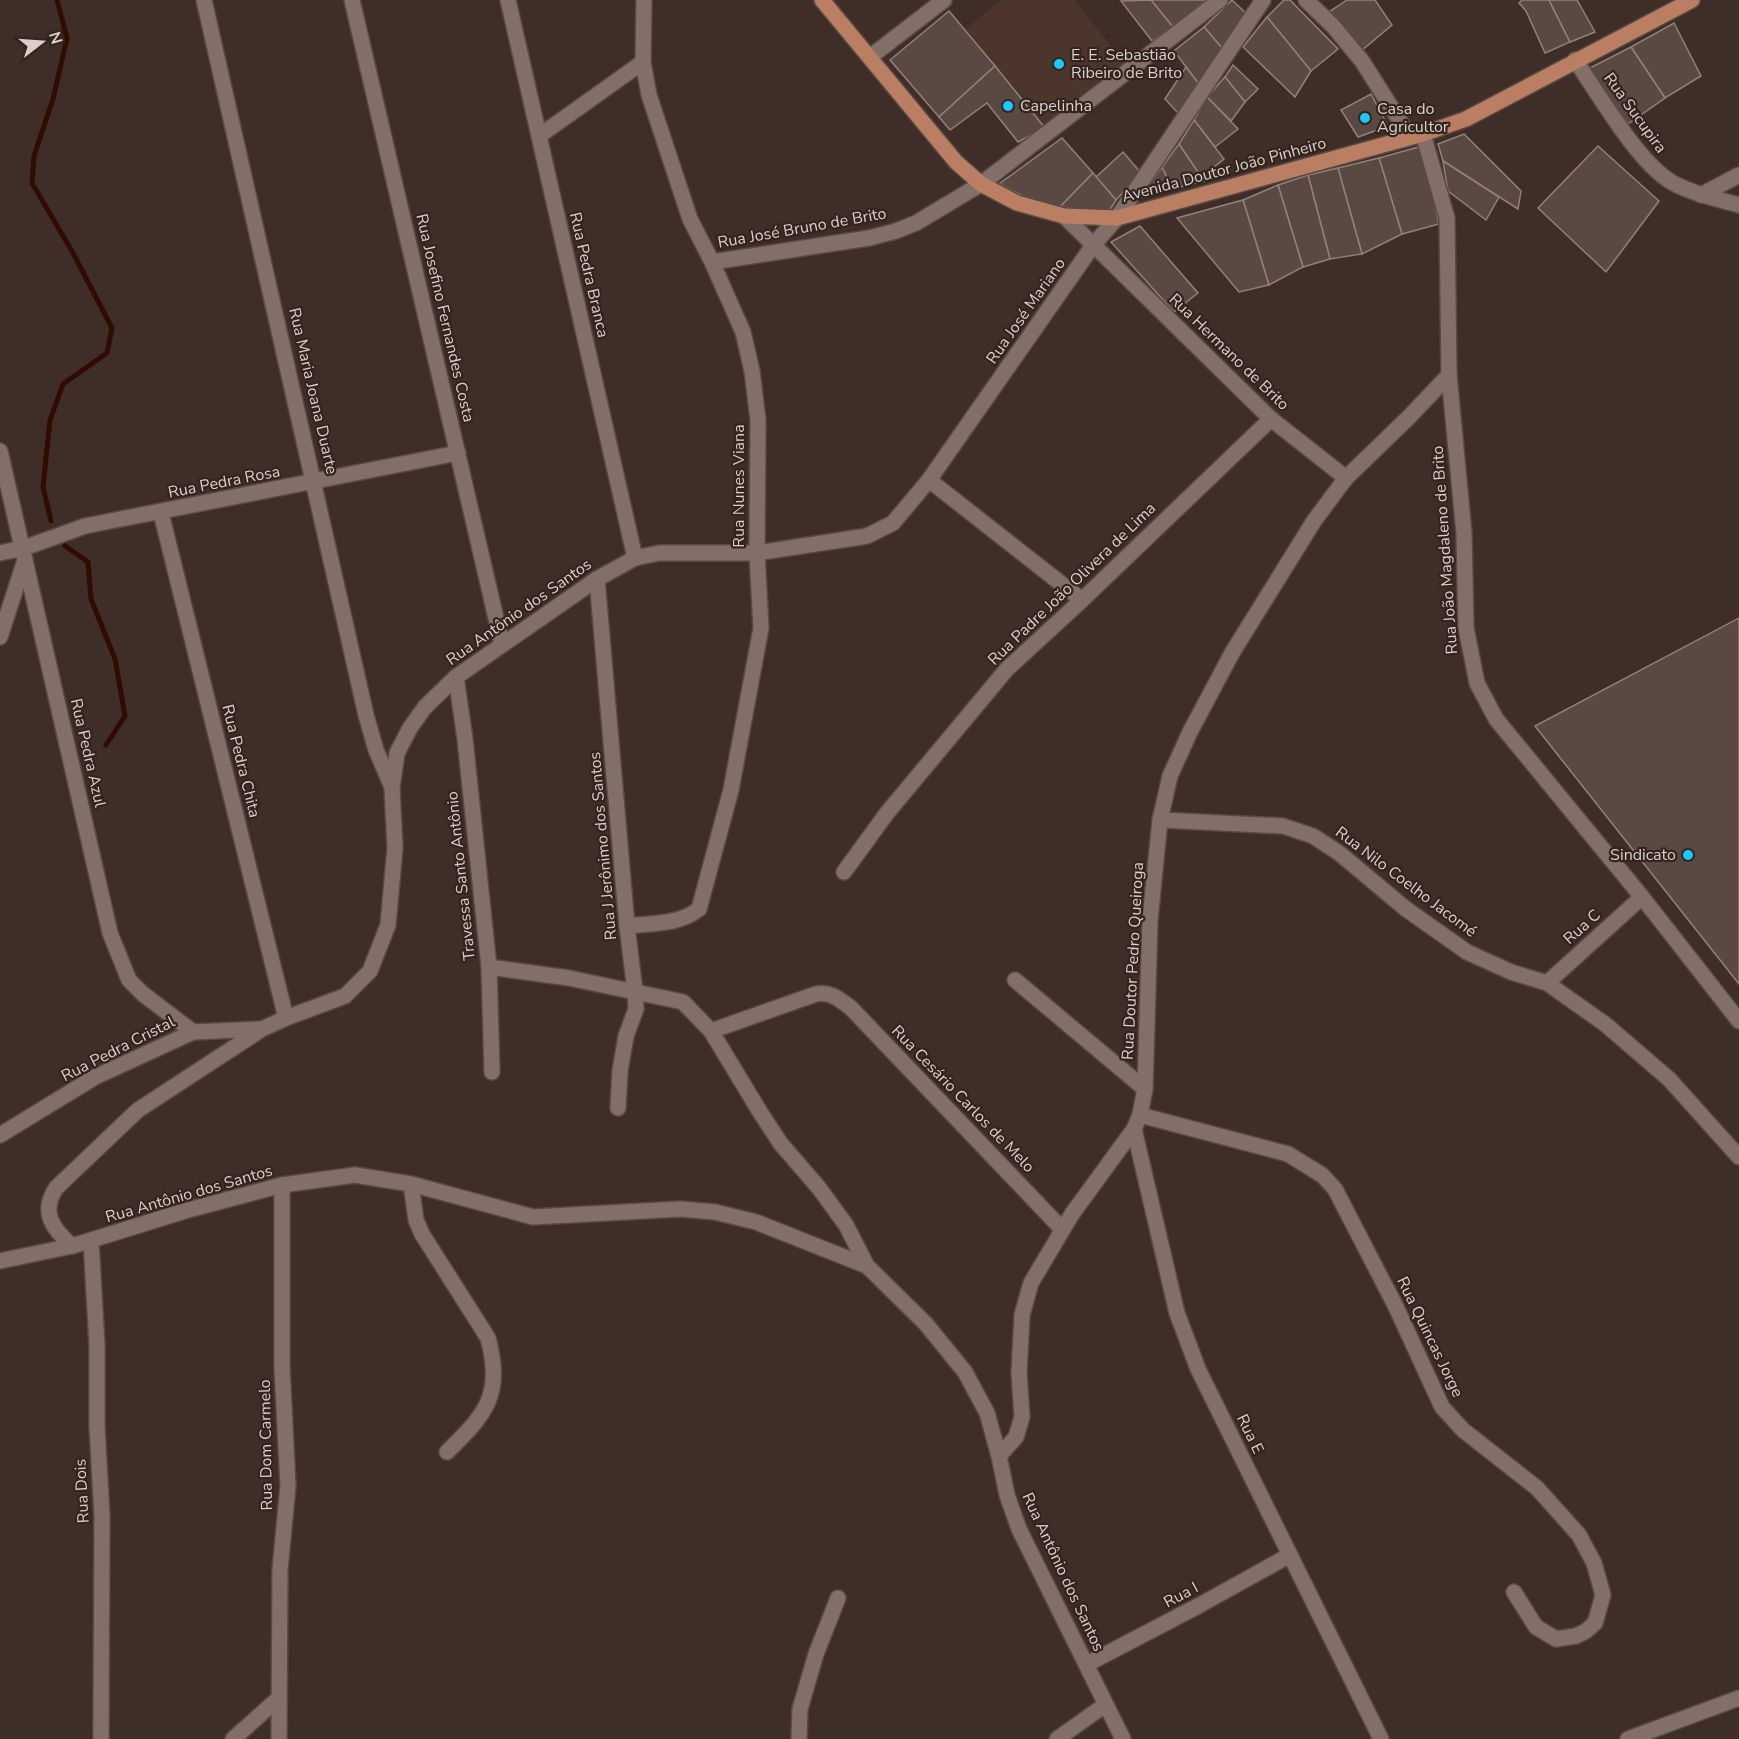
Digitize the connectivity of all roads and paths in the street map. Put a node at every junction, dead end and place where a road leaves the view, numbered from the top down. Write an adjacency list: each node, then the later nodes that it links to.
1 (204, 0): 30 (street, Rua Maria Joana Duarte)
2 (352, 0): 27 (street, Rua Josefino Fernandes Costa)
3 (508, 0): 14 (street, Rua Pedra Branca)
4 (645, 0): 13 (street, Rua Nunes Viana)
5 (822, 0): 11 (main road, Avenida Doutor João Pinheiro)
6 (944, 0): 11 (street)
7 (1220, 0): 17 (street, Rua José Bruno de Brito)
8 (1306, 0): 15 (street, Rua João Magdaleno de Brito)
9 (1692, 0): 12 (main road, Avenida Doutor João Pinheiro)
10 (1256, 3): 21 (street, Rua José Mariano)
11 (870, 57): 17 (main road, Avenida Doutor João Pinheiro)
12 (1575, 60): 15 (main road, Avenida Doutor João Pinheiro); 18 (street, Rua Sucupira)
13 (643, 62): 14 (street); 23 (street, Rua Nunes Viana)
14 (539, 136): 35 (street, Rua Pedra Branca)
15 (1416, 136): 21 (main road, Avenida Doutor João Pinheiro); 24 (street, Rua João Magdaleno de Brito)
16 (1739, 175): 18 (street)
17 (981, 184): 20 (main road, Avenida Doutor João Pinheiro); 23 (street, Rua José Bruno de Brito)
18 (1701, 195): 19 (street, Rua Sucupira)
19 (1739, 205)
20 (1064, 216): 21 (main road, Avenida Doutor João Pinheiro); 22 (street, Rua Hermano de Brito)
21 (1117, 218): 22 (street, Rua José Mariano)
22 (1094, 244): 25 (street, Rua Hermano de Brito); 29 (street, Rua José Mariano)
23 (712, 262): 34 (street, Rua Nunes Viana)
24 (1449, 375): 28 (street, Rua Doutor Pedro Queiroga); 44 (street, Rua João Magdaleno de Brito)
25 (1271, 419): 28 (street, Rua Hermano de Brito); 37 (street, Rua Padre João Olivera de Lima)
26 (0, 452): 33 (street, Rua Pedra Azul)
27 (458, 453): 30 (street, Rua Pedra Rosa); 39 (street, Rua Josefino Fernandes Costa)
28 (1346, 478): 42 (street, Rua Doutor Pedro Queiroga)
29 (928, 480): 34 (street, Rua José Mariano); 37 (street)
30 (315, 482): 31 (street, Rua Pedra Rosa); 41 (street, Rua Maria Joana Duarte)
31 (161, 513): 33 (street, Rua Pedra Rosa); 50 (street, Rua Pedra Chita)
32 (0, 553): 33 (street, Rua Pedra Rosa)
33 (25, 553): 38 (street); 54 (street, Rua Pedra Azul)
34 (757, 553): 35 (street, Rua Antônio dos Santos); 45 (street, Rua Nunes Viana)
35 (635, 558): 36 (street, Rua Antônio dos Santos)
36 (597, 579): 39 (street, Rua Antônio dos Santos); 45 (street, Rua J Jerônimo dos Santos)
37 (1082, 600): 43 (street, Rua Padre João Olivera de Lima)
38 (0, 637)
39 (502, 644): 40 (street, Rua Antônio dos Santos)
40 (456, 677): 41 (street, Rua Antônio dos Santos); 46 (street, Travessa Santo Antônio)
41 (392, 788): 50 (street, Rua Antônio dos Santos)
42 (1160, 820): 48 (street, Rua Nilo Coelho Jacomé); 56 (street, Rua Doutor Pedro Queiroga)
43 (844, 872)
44 (1642, 897): 48 (street, Rua C); 51 (street, Rua João Magdaleno de Brito)
45 (627, 926): 49 (street, Rua J Jerônimo dos Santos)
46 (489, 967): 49 (street); 55 (street, Travessa Santo Antônio)
47 (1015, 980): 56 (street)
48 (1547, 983): 60 (street, Rua Nilo Coelho Jacomé)
49 (635, 990): 53 (street); 57 (street, Rua J Jerônimo dos Santos)
50 (286, 1018): 52 (street, Rua Antônio dos Santos)
51 (1739, 1021)
52 (262, 1029): 54 (street, Rua Pedra Cristal); 65 (street, Rua Antônio dos Santos)
53 (711, 1030): 63 (street, Rua Cesário Carlos de Melo); 67 (street)
54 (193, 1032): 59 (street, Rua Pedra Cristal)
55 (492, 1072)
56 (1145, 1089): 58 (street, Rua Doutor Pedro Queiroga)
57 (618, 1107)
58 (1137, 1122): 63 (street, Rua Doutor Pedro Queiroga); 70 (street, Rua E); 71 (street, Rua Quincas Jorge)
59 (0, 1135)
60 (1739, 1157)
61 (411, 1184): 62 (street, Rua Antônio dos Santos); 67 (street, Rua Antônio dos Santos); 68 (street)
62 (282, 1185): 64 (street, Rua Antônio dos Santos); 74 (street, Rua Dom Carmelo)
63 (1062, 1229): 69 (street, Rua Doutor Pedro Queiroga)
64 (91, 1241): 65 (street, Rua Antônio dos Santos); 77 (street, Rua Dois)
65 (72, 1246): 66 (street)
66 (0, 1261)
67 (867, 1266): 69 (street, Rua Antônio dos Santos)
68 (447, 1452)
69 (999, 1456): 73 (street, Rua Antônio dos Santos)
70 (1290, 1555): 73 (street, Rua I); 83 (street, Rua E)
71 (1514, 1592)
72 (838, 1598): 80 (street)
73 (1087, 1664): 76 (street, Rua Antônio dos Santos)
74 (279, 1698): 78 (street); 79 (street, Rua Dom Carmelo)
75 (1739, 1698): 84 (street)
76 (1105, 1705): 81 (street); 82 (street, Rua Antônio dos Santos)
77 (101, 1739)
78 (233, 1739)
79 (279, 1739)
80 (799, 1739)
81 (1057, 1739)
82 (1123, 1739)
83 (1381, 1739)
84 (1628, 1739)

